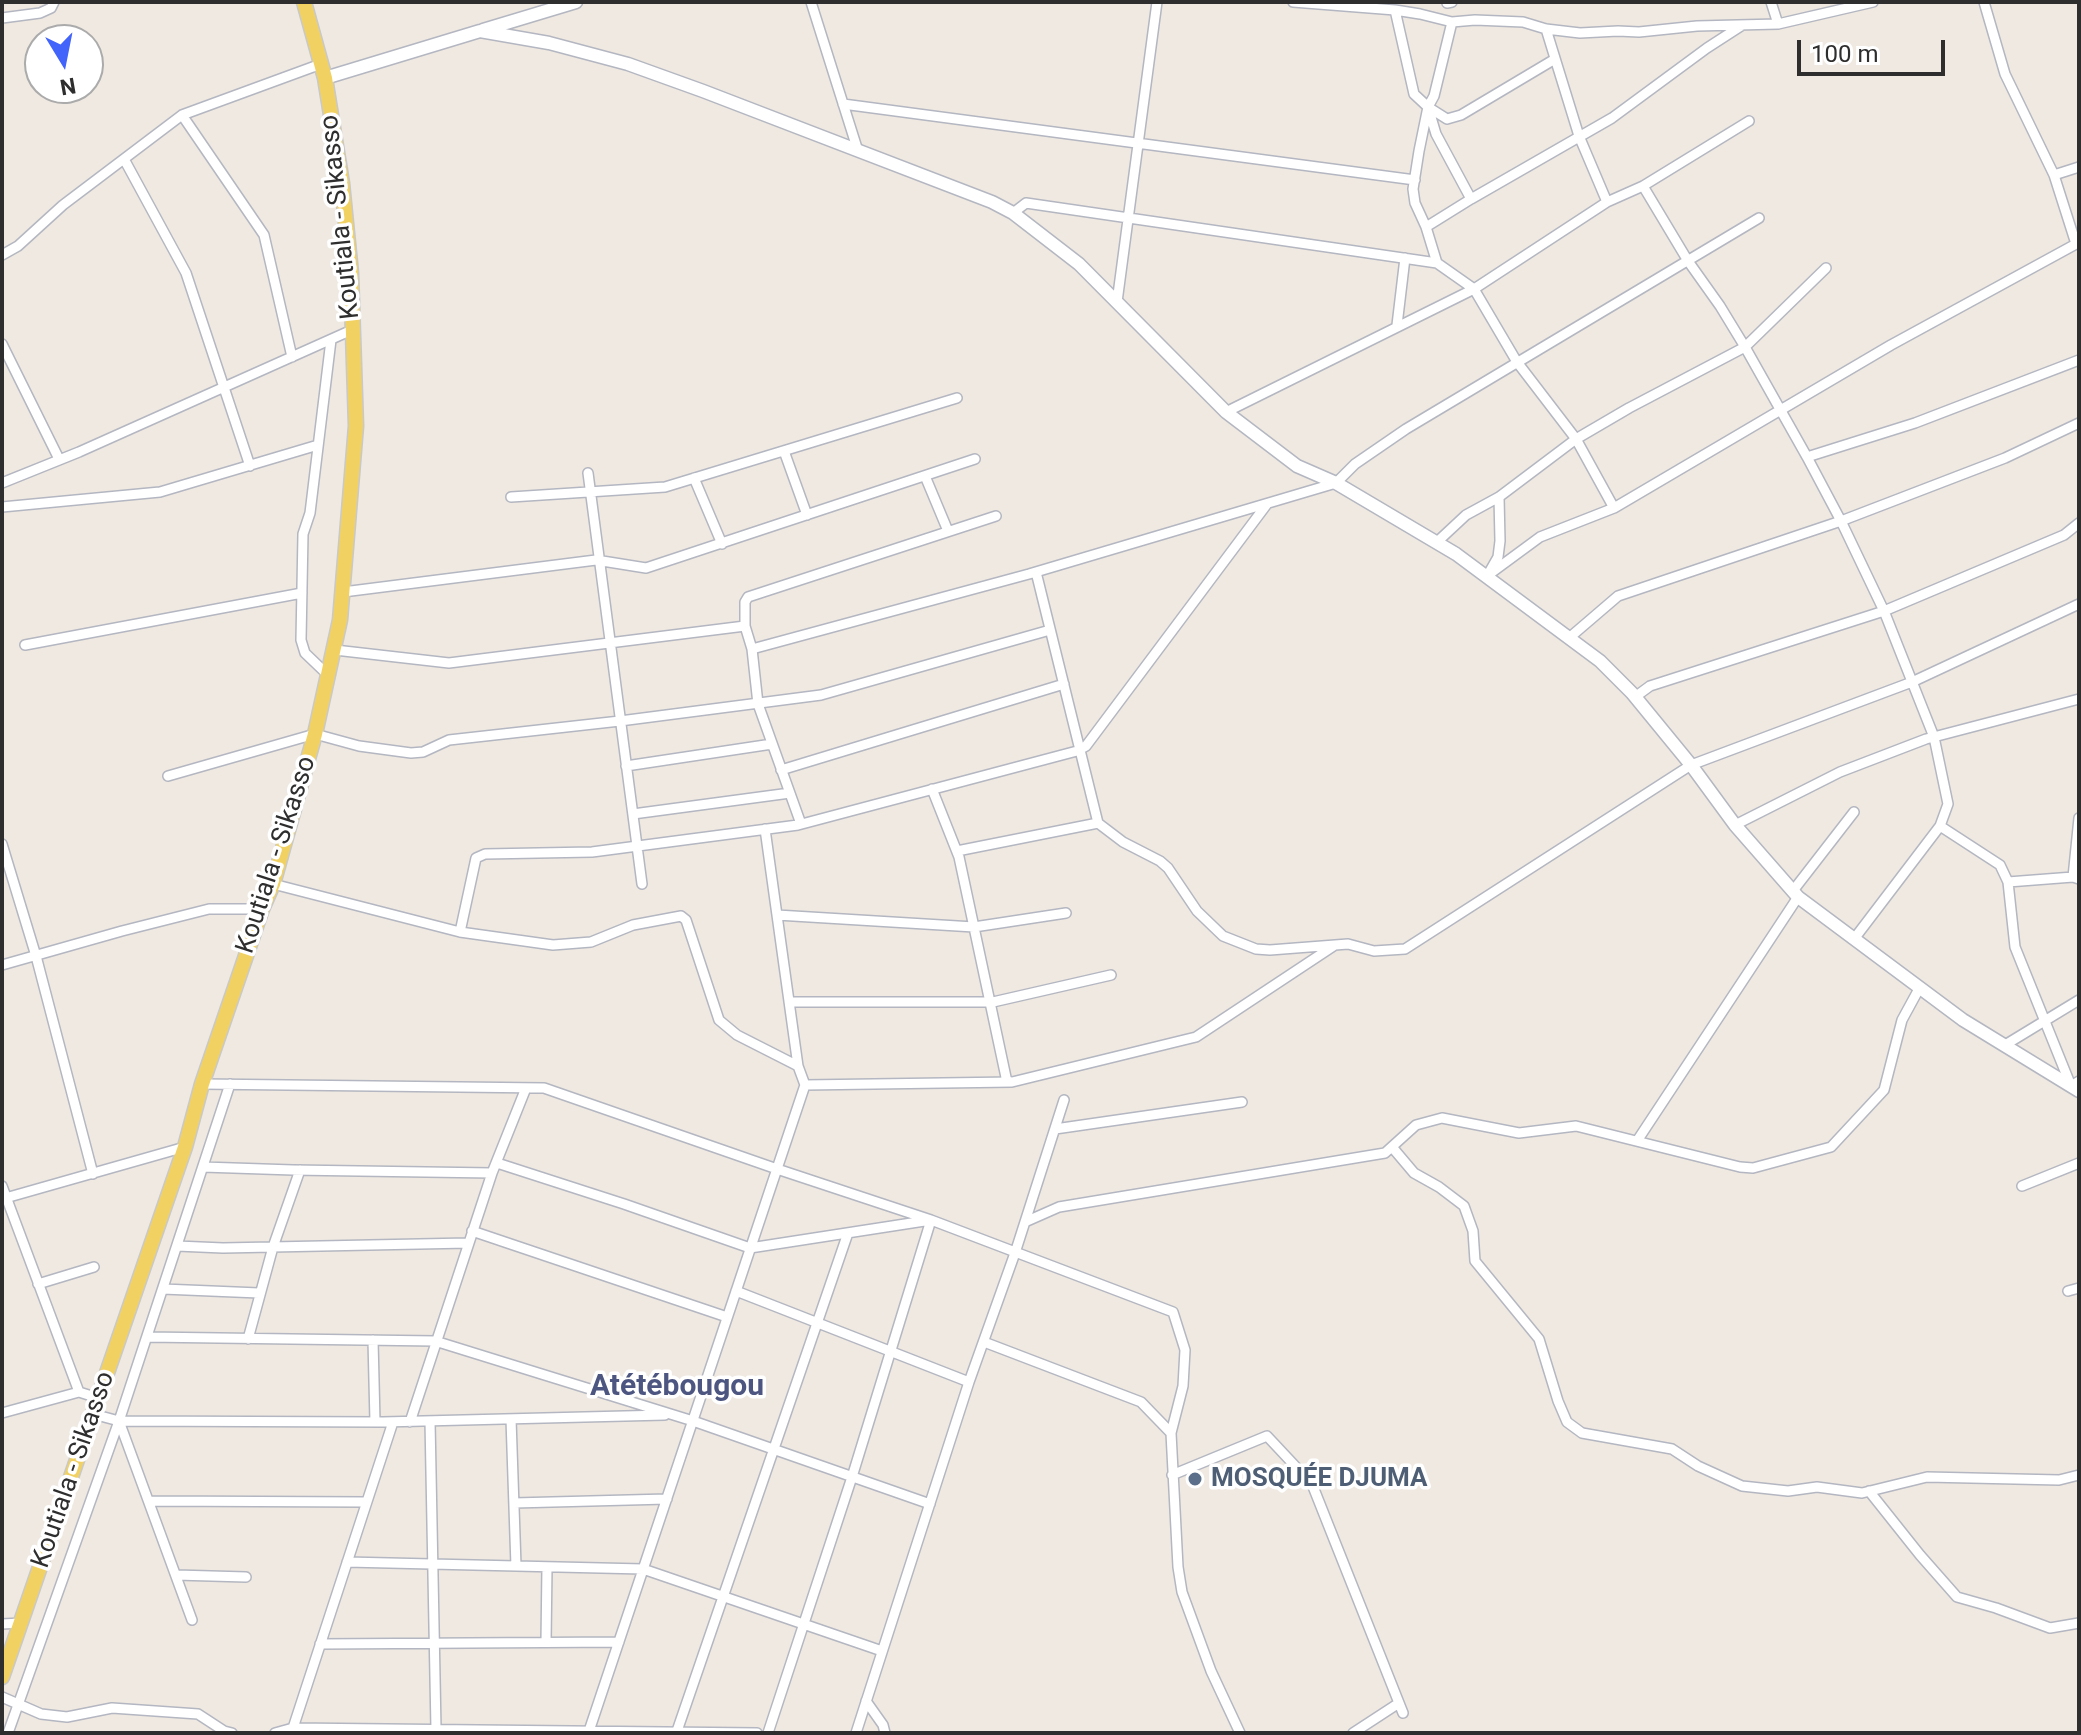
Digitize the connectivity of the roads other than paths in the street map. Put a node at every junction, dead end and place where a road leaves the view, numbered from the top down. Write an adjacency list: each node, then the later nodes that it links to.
1 (54, 2): 11 (street)
2 (304, 2): 18 (main road, Koutiala - Sikasso)
3 (576, 2): 16 (street)
4 (811, 2): 19 (street)
5 (1157, 2): 24 (street)
6 (1293, 2): 10 (street)
7 (1771, 2): 13 (street)
8 (1873, 2): 13 (street)
9 (1984, 2): 28 (street)
10 (1395, 10): 12 (street); 20 (street)
11 (2, 18)
12 (1452, 22): 15 (street); 20 (street)
13 (1778, 24): 14 (street)
14 (1741, 26): 15 (street); 23 (street)
15 (1546, 29): 17 (street)
16 (480, 31): 18 (street); 25 (street)
17 (1555, 59): 20 (street); 23 (street)
18 (323, 71): 21 (street); 45 (main road, Koutiala - Sikasso)
19 (843, 104): 24 (street); 25 (street)
20 (1428, 107): 29 (street); 31 (street)
21 (182, 115): 26 (street); 49 (street)
22 (1749, 121): 30 (street)
23 (1579, 136): 31 (street); 32 (street)
24 (1138, 143): 29 (street); 34 (street)
25 (858, 151): 33 (street)
26 (124, 159): 37 (street); 52 (street)
27 (2079, 167): 28 (street)
28 (2054, 175): 54 (street)
29 (1415, 180): 36 (street)
30 (1643, 186): 32 (street); 39 (street)
31 (1471, 199): 36 (street)
32 (1607, 202): 42 (street)
33 (1013, 213): 34 (street); 43 (street)
34 (1128, 218): 38 (street); 43 (street)
35 (1759, 218): 39 (street)
36 (1426, 227): 40 (street)
37 (2, 255)
38 (1405, 258): 40 (street); 44 (street)
39 (1688, 261): 48 (street); 51 (street)
40 (1437, 263): 42 (street)
41 (1826, 268): 48 (street)
42 (1474, 289): 44 (street); 51 (street)
43 (1117, 302): 55 (street)
44 (1397, 325): 55 (street)
45 (354, 329): 46 (street); 85 (main road, Koutiala - Sikasso)
46 (331, 340): 49 (street); 58 (street)
47 (2, 344): 61 (street)
48 (1745, 347): 54 (street); 57 (street)
49 (292, 357): 52 (street)
50 (2079, 360): 60 (street)
51 (1517, 362): 57 (street); 68 (street)
52 (224, 387): 61 (street); 63 (street)
53 (957, 398): 59 (street)
54 (1781, 410): 60 (street); 74 (street)
55 (1226, 412): 68 (street)
56 (2079, 423): 77 (street)
57 (1576, 439): 71 (street); 74 (street)
58 (318, 445): 63 (street); 86 (street)
59 (784, 451): 66 (street); 75 (street)
60 (1807, 457): 77 (street)
61 (59, 459): 67 (street)
62 (975, 459): 65 (street)
63 (250, 466): 73 (street)
64 (588, 473): 69 (street)
65 (925, 476): 75 (street); 79 (street)
66 (694, 478): 69 (street); 81 (street)
67 (2, 483)
68 (1336, 483): 72 (street); 80 (street)
69 (590, 492): 70 (street); 82 (street)
70 (511, 497)
71 (1499, 497): 80 (street); 84 (street)
72 (1267, 504): 83 (street); 106 (street)
73 (2, 507)
74 (1614, 508): 84 (street)
75 (807, 515): 81 (street)
76 (996, 516): 79 (street)
77 (1841, 521): 88 (street); 91 (street)
78 (2079, 523): 88 (street)
79 (948, 531): 89 (street)
80 (1437, 542): 84 (street)
81 (722, 544): 82 (street)
82 (599, 561): 85 (street); 92 (street)
83 (1036, 572): 90 (street); 94 (street)
84 (1487, 576): 91 (street)
85 (343, 592): 95 (main road, Koutiala - Sikasso)
86 (302, 593): 93 (street); 96 (street)
87 (2079, 604): 97 (street)
88 (1884, 611): 97 (street); 99 (street)
89 (745, 626): 92 (street); 94 (street)
90 (1050, 630): 98 (street); 101 (street)
91 (1569, 638): 99 (street)
92 (610, 643): 95 (street); 102 (street)
93 (25, 645)
94 (752, 649): 101 (street)
95 (335, 650): 96 (main road, Koutiala - Sikasso)
96 (329, 676): 103 (main road, Koutiala - Sikasso)
97 (1912, 682): 104 (street); 107 (street)
98 (1064, 684): 106 (street); 109 (street)
99 (1635, 697): 107 (street)
100 (2079, 699): 104 (street)
101 (758, 704): 102 (street); 105 (street)
102 (620, 721): 103 (street); 108 (street)
103 (315, 734): 110 (street); 126 (main road, Koutiala - Sikasso)
104 (1934, 737): 118 (street); 119 (street)
105 (772, 744): 108 (street); 109 (street)
106 (1080, 749): 111 (street); 116 (street)
107 (1691, 765): 118 (street); 135 (street)
108 (626, 766): 114 (street)
109 (781, 770): 112 (street)
110 (168, 776)
111 (932, 789): 117 (street); 123 (street)
112 (790, 793): 114 (street); 117 (street)
113 (1854, 812): 128 (street)
114 (633, 814): 122 (street)
115 (2079, 818): 124 (street)
116 (1098, 823): 123 (street); 135 (street)
117 (801, 824): 120 (street)
118 (1735, 825): 128 (street)
119 (1940, 826): 125 (street); 134 (street)
120 (765, 829): 122 (street); 131 (street)
121 (2, 844): 136 (street)
122 (637, 846): 127 (street); 133 (street)
123 (957, 851): 132 (street)
124 (2076, 878): 125 (street)
125 (2008, 882): 143 (street)
126 (273, 884): 129 (main road, Koutiala - Sikasso); 133 (street)
127 (642, 884)
128 (1795, 894): 134 (street); 155 (street)
129 (262, 909): 136 (street); 147 (main road, Koutiala - Sikasso)
130 (1066, 913): 132 (street)
131 (777, 915): 132 (street); 141 (street)
132 (974, 927): 142 (street)
133 (460, 932): 145 (street)
134 (1854, 939): 139 (street)
135 (1335, 945): 146 (street)
136 (36, 956): 137 (street); 164 (street)
137 (2, 965)
138 (1111, 975): 142 (street)
139 (1920, 987): 144 (street); 155 (street)
140 (2079, 1000): 143 (street)
141 (789, 1002): 142 (street); 145 (street)
142 (990, 1002): 146 (street)
143 (2045, 1021): 144 (street); 150 (street)
144 (2005, 1045): 150 (street)
145 (798, 1066): 149 (street)
146 (1007, 1082): 149 (street)
147 (202, 1084): 148 (street); 156 (main road, Koutiala - Sikasso)
148 (230, 1084): 151 (street); 160 (street)
149 (805, 1085): 161 (street)
150 (2076, 1086)
151 (526, 1088): 158 (street); 161 (street)
152 (1064, 1100): 154 (street)
153 (1242, 1102): 154 (street)
154 (1055, 1129): 169 (street)
155 (1637, 1141): 157 (street)
156 (185, 1147): 164 (street); 194 (main road, Koutiala - Sikasso)
157 (1392, 1147): 169 (street); 210 (street)
158 (497, 1163): 163 (street); 175 (street)
159 (2079, 1163): 166 (street)
160 (203, 1167): 162 (street); 173 (street)
161 (777, 1169): 168 (street); 175 (street)
162 (300, 1170): 163 (street); 174 (street)
163 (492, 1173): 170 (street)
164 (93, 1174): 167 (street)
165 (2, 1186): 167 (street)
166 (2022, 1186)
167 (4, 1198): 178 (street)
168 (931, 1220): 171 (street); 176 (street); 191 (street)
169 (1025, 1222): 176 (street)
170 (472, 1231): 172 (street); 184 (street)
171 (848, 1233): 175 (street); 185 (street)
172 (468, 1243): 174 (street); 189 (street)
173 (177, 1246): 174 (street); 180 (street)
174 (273, 1247): 183 (street)
175 (750, 1248): 181 (street)
176 (1015, 1253): 190 (street); 205 (street)
177 (94, 1267): 178 (street)
178 (38, 1284): 193 (street)
179 (2079, 1288): 182 (street)
180 (163, 1289): 183 (street); 186 (street)
181 (736, 1291): 184 (street); 185 (street)
182 (2068, 1291)
183 (259, 1293): 187 (street)
184 (727, 1317): 201 (street)
185 (819, 1323): 191 (street); 206 (street)
186 (147, 1337): 187 (street); 199 (street)
187 (248, 1339): 188 (street)
188 (373, 1340): 189 (street); 202 (street)
189 (435, 1341): 197 (street); 204 (street)
190 (984, 1342): 192 (street); 205 (street)
191 (890, 1351): 192 (street); 209 (street)
192 (969, 1382): 215 (street)
193 (79, 1392): 194 (street); 195 (street)
194 (98, 1398): 196 (main road, Koutiala - Sikasso)
195 (2, 1413)
196 (93, 1414): 199 (street); 225 (main road, Koutiala - Sikasso)
197 (675, 1415): 198 (street); 201 (street)
198 (511, 1419): 200 (street); 214 (street)
199 (119, 1421): 202 (street); 212 (street); 237 (street)
200 (430, 1421): 204 (street); 217 (street)
201 (693, 1421): 206 (street); 211 (street)
202 (375, 1422): 203 (street)
203 (393, 1422): 204 (street); 213 (street)
204 (410, 1422)
205 (1171, 1433): 207 (street)
206 (775, 1450): 209 (street); 223 (street)
207 (1172, 1475): 249 (street); 250 (street)
208 (2079, 1475): 210 (street)
209 (852, 1477): 215 (street); 228 (street)
210 (1869, 1491): 226 (street)
211 (667, 1499): 214 (street); 220 (street)
212 (149, 1501): 213 (street); 221 (street)
213 (366, 1502): 216 (street)
214 (514, 1503): 218 (street)
215 (930, 1504): 233 (street)
216 (347, 1562): 217 (street); 232 (street)
217 (433, 1564): 218 (street); 231 (street)
218 (516, 1566): 219 (street)
219 (547, 1567): 220 (street); 229 (street)
220 (643, 1569): 223 (street); 230 (street)
221 (176, 1575): 222 (street); 224 (street)
222 (246, 1577)
223 (724, 1597): 228 (street); 241 (street)
224 (192, 1620)
225 (21, 1623): 227 (street); 234 (main road, Koutiala - Sikasso)
226 (2079, 1623)
227 (2, 1624)
228 (803, 1624): 233 (street); 246 (street)
229 (546, 1642): 230 (street); 231 (street)
230 (619, 1642): 240 (street)
231 (435, 1643): 232 (street); 239 (street)
232 (320, 1644): 238 (street)
233 (882, 1651): 236 (street)
234 (2, 1677)
235 (2, 1697): 237 (street)
236 (866, 1701): 247 (street); 248 (street)
237 (18, 1705): 242 (street); 243 (street)
238 (293, 1728): 239 (street); 244 (street)
239 (436, 1729): 240 (street)
240 (589, 1731): 241 (street)
241 (677, 1731): 245 (street)
242 (8, 1733)
243 (232, 1733)
244 (275, 1733)
245 (757, 1733)
246 (768, 1733)
247 (856, 1733)
248 (885, 1733)
249 (1240, 1733)
250 (1353, 1733)

